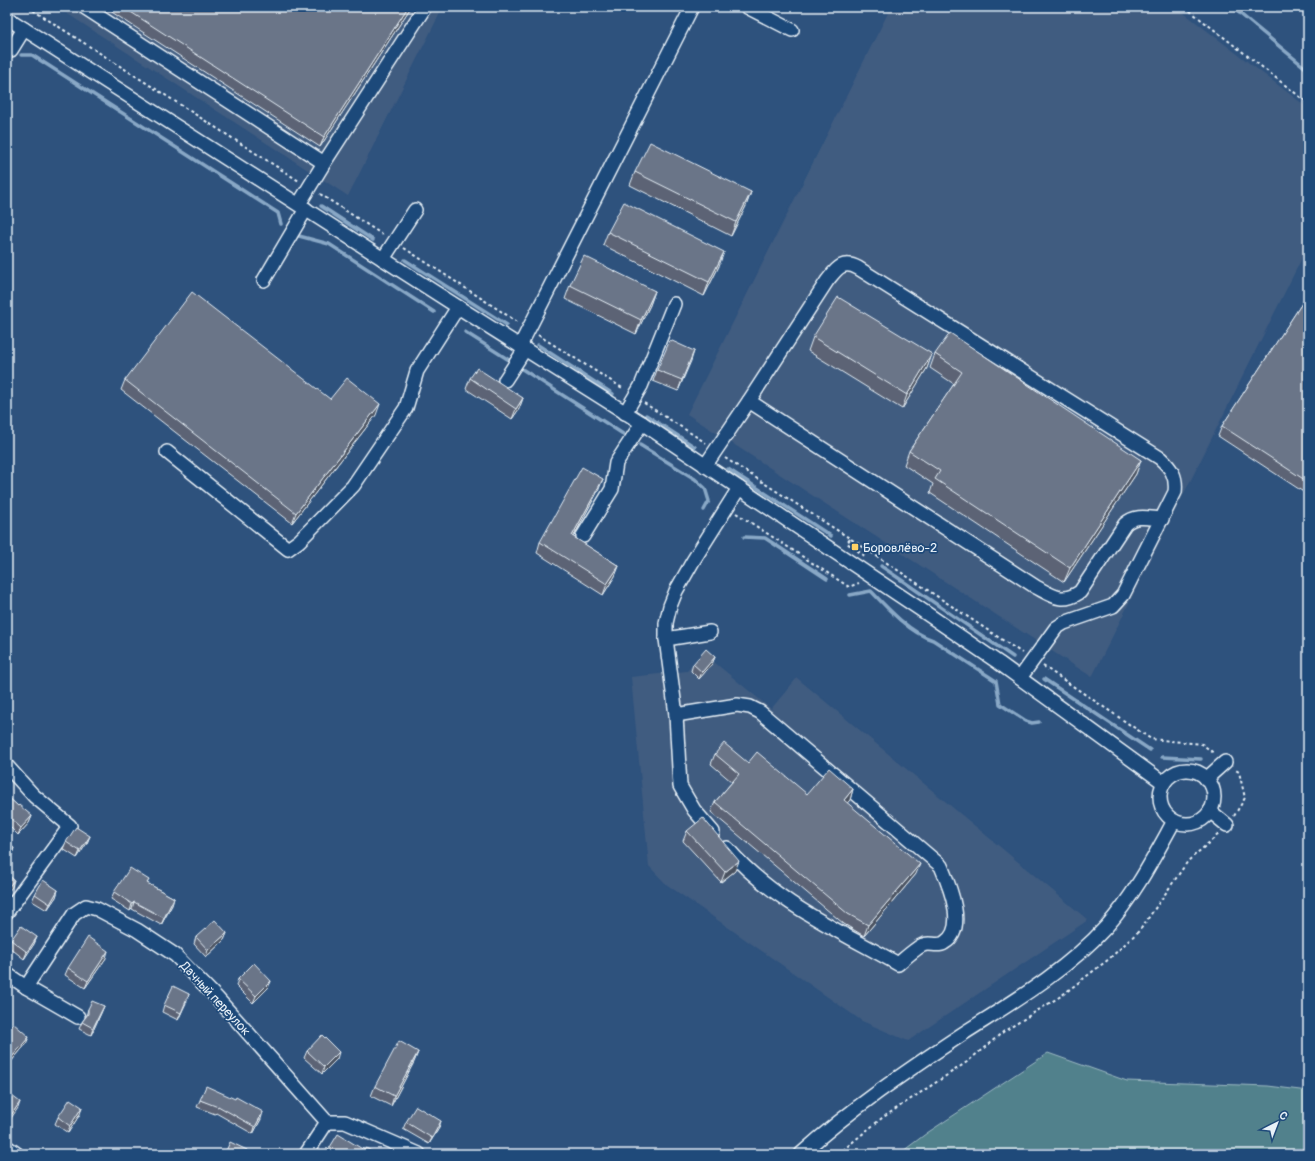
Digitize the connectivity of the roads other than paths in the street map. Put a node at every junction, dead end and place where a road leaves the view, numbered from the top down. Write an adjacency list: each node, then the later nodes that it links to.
1 (84, 7): 9 (street)
2 (425, 7): 9 (street)
3 (692, 7): 16 (street)
4 (747, 7): 7 (street)
5 (7, 18): 6 (street)
6 (24, 29): 8 (street); 10 (street)
7 (792, 30)
8 (11, 50)
9 (324, 163): 10 (street)
10 (302, 206): 12 (street); 13 (street)
11 (415, 210): 12 (street)
12 (383, 259): 15 (street)
13 (264, 280)
14 (674, 304): 19 (street)
15 (458, 307): 16 (street); 21 (street)
16 (522, 347): 17 (street); 19 (street)
17 (505, 380)
18 (749, 401): 22 (street); 24 (street); 24 (street)
19 (625, 413): 20 (street)
20 (642, 423): 22 (street); 25 (street)
21 (167, 452)
22 (705, 466): 23 (street)
23 (739, 488): 27 (street); 28 (street)
24 (1162, 519): 28 (street)
25 (583, 536)
26 (710, 632): 27 (street)
27 (666, 639): 29 (street)
28 (1020, 678): 33 (street)
29 (676, 714): 29 (street)
30 (1225, 762): 32 (street)
31 (7, 766): 37 (street)
32 (1206, 779): 33 (street); 34 (street)
33 (1164, 782): 35 (street)
34 (1210, 811): 35 (street); 36 (street)
35 (1174, 821): 46 (street)
36 (1227, 825)
37 (7, 912)
38 (7, 974): 39 (street)
39 (26, 987): 40 (street); 41 (street, Дачный переулок)
40 (78, 1017)
41 (327, 1122): 44 (street); 45 (street)
42 (7, 1147): 43 (street)
43 (17, 1154)
44 (306, 1154)
45 (419, 1154)
46 (801, 1154)

